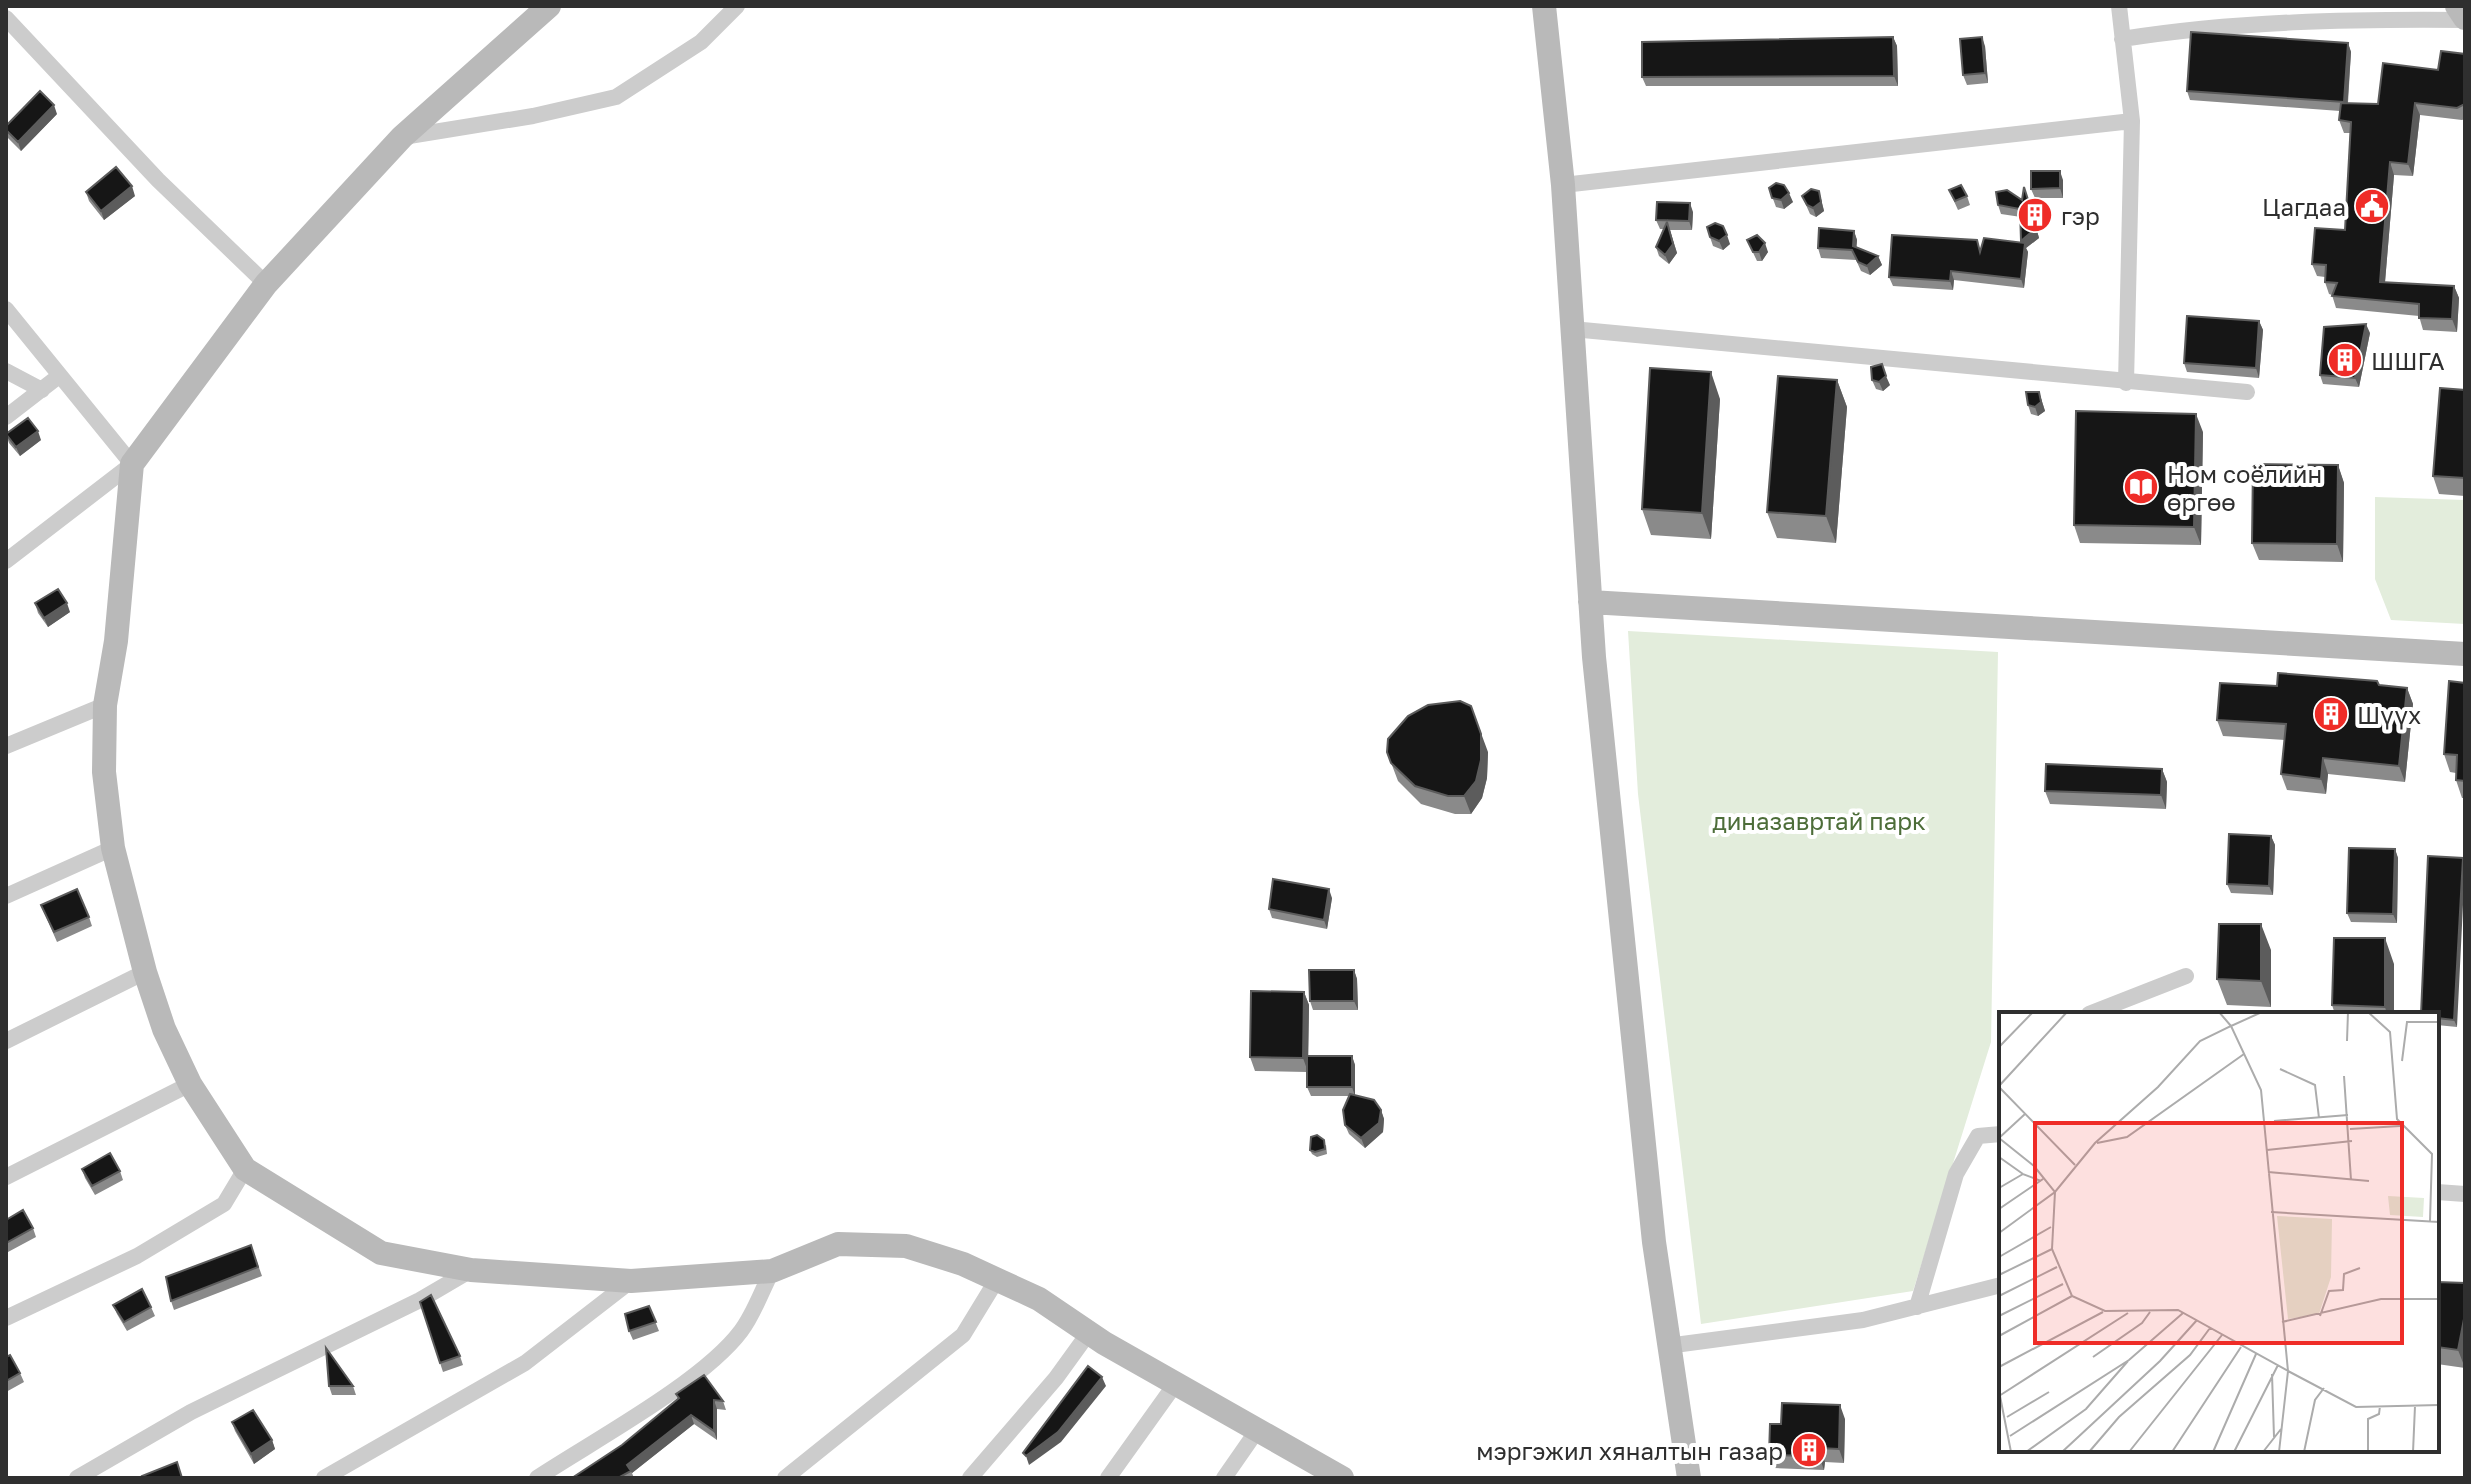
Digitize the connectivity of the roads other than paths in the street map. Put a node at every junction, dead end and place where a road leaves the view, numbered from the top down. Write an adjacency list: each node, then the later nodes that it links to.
1 (549, 6): 10 (street)
2 (737, 6): 10 (street)
3 (1544, 6): 11 (street)
4 (2119, 6): 8 (street)
5 (2457, 6): 7 (street)
6 (6, 18): 12 (street)
7 (2465, 19): 8 (street)
8 (2122, 39): 9 (street)
9 (2132, 121): 11 (street); 17 (street)
10 (402, 137): 12 (street)
11 (1563, 185): 14 (street)
12 (266, 284): 21 (street)
13 (6, 309): 16 (street)
14 (1572, 329): 17 (street); 23 (street)
15 (6, 371): 18 (street)
16 (59, 376): 18 (street); 21 (street)
17 (2126, 383): 19 (street)
18 (42, 390): 20 (street)
19 (2247, 392)
20 (6, 417)
21 (132, 464): 22 (street); 25 (street)
22 (6, 561)
23 (1590, 602): 24 (street); 47 (street)
24 (2465, 654)
25 (105, 705): 26 (street); 27 (street)
26 (6, 746)
27 (113, 848): 28 (street); 29 (street)
28 (6, 896)
29 (145, 972): 32 (street); 33 (street)
30 (2186, 976): 31 (street)
31 (2094, 1012)
32 (6, 1041)
33 (190, 1084): 35 (street); 36 (street)
34 (1999, 1134): 44 (street)
35 (245, 1169): 39 (street); 45 (street)
36 (6, 1177)
37 (2439, 1192): 38 (street)
38 (2465, 1194)
39 (471, 1270): 41 (street); 50 (street)
40 (772, 1271): 41 (street); 42 (street); 52 (street)
41 (631, 1281): 51 (street)
42 (996, 1281): 46 (street); 53 (street)
43 (1999, 1286): 44 (street)
44 (1917, 1307): 47 (street)
45 (6, 1318)
46 (1090, 1331): 48 (street); 54 (street)
47 (1667, 1346): 58 (street)
48 (1176, 1383): 49 (street); 55 (street)
49 (1256, 1432): 56 (street); 57 (street)
50 (77, 1478)
51 (324, 1478)
52 (537, 1478)
53 (785, 1478)
54 (970, 1478)
55 (1108, 1478)
56 (1224, 1478)
57 (1342, 1478)
58 (1689, 1478)

